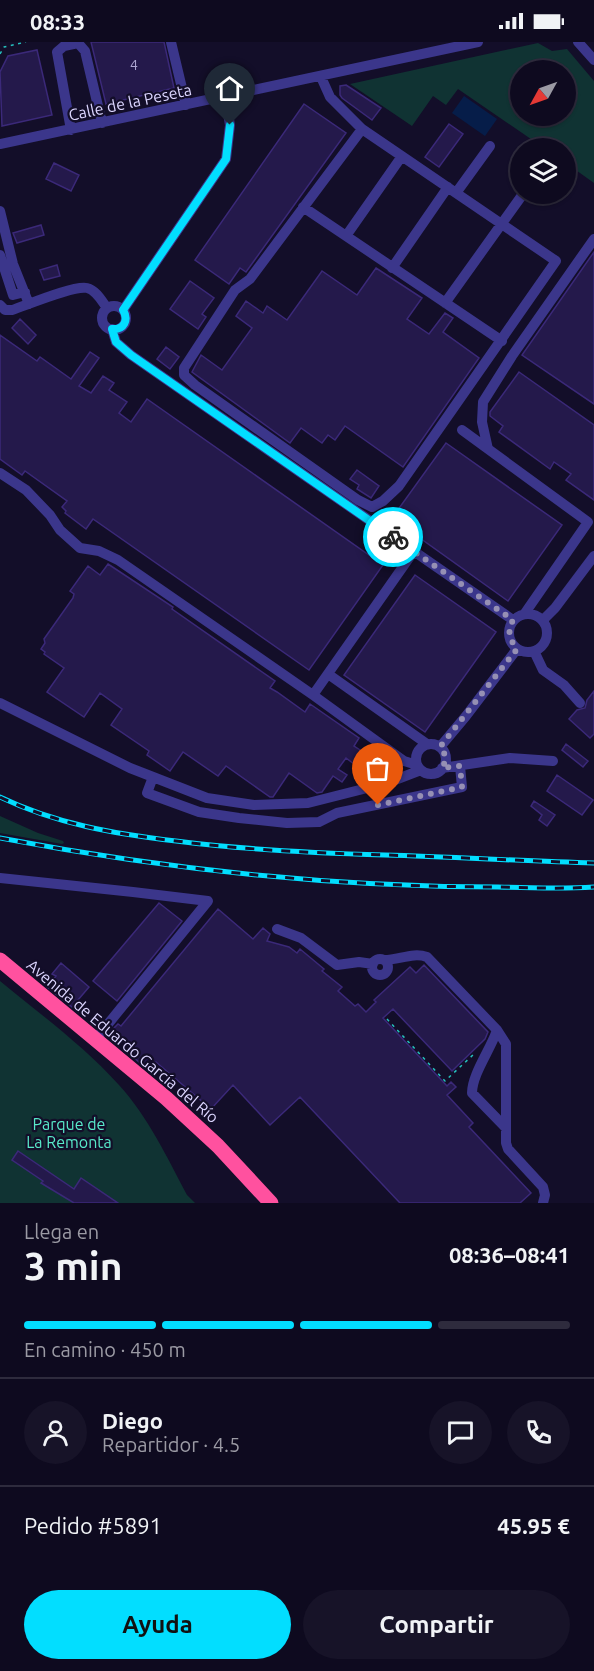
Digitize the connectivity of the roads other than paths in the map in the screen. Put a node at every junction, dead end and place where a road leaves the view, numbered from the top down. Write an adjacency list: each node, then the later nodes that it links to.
1 (171, 42): 8 (street)
2 (478, 42): 6 (street, Calle de la Peseta)
3 (578, 42): 5 (street)
4 (71, 43): 9 (street); 11 (street)
5 (594, 60)
6 (321, 76): 7 (street, Calle de la Peseta); 10 (street)
7 (225, 97): 8 (street, Calle de la Peseta); 28 (street)
8 (186, 105): 9 (street, Calle de la Peseta)
9 (102, 123): 11 (street, Calle de la Peseta)
10 (362, 129): 14 (street); 17 (street)
11 (71, 130): 12 (street, Calle de la Peseta)
12 (0, 144)
13 (490, 146): 15 (street)
14 (402, 156): 15 (street); 20 (street)
15 (452, 190): 19 (street); 23 (street)
16 (515, 204): 19 (street)
17 (303, 207): 20 (street); 30 (street)
18 (0, 211): 22 (street)
19 (501, 223): 24 (street); 30 (street)
20 (346, 236): 23 (street)
21 (594, 239): 32 (street)
22 (4, 263): 25 (street)
23 (392, 267): 24 (street)
24 (445, 303): 30 (street)
25 (29, 304): 26 (street); 27 (street)
26 (0, 305)
27 (107, 308): 28 (street); 29 (street)
28 (123, 310): 29 (street)
29 (112, 329): 34 (street)
30 (502, 341)
31 (462, 430): 32 (street)
32 (488, 449): 36 (street)
33 (0, 472): 42 (street)
34 (414, 551): 37 (street); 41 (street)
35 (594, 556): 38 (street)
36 (525, 614): 37 (street); 38 (street)
37 (513, 620): 39 (street)
38 (543, 620): 40 (street)
39 (517, 649): 40 (street); 46 (street)
40 (534, 651): 44 (street)
41 (328, 674): 42 (street); 45 (street)
42 (313, 695): 49 (street)
43 (0, 703): 51 (street)
44 (580, 703)
45 (427, 744): 46 (street); 49 (street)
46 (440, 747): 50 (street)
47 (553, 760): 48 (street)
48 (460, 766): 50 (street); 51 (street)
49 (419, 768): 50 (street); 51 (street)
50 (442, 768)
51 (153, 777)
52 (0, 878): 56 (street)
53 (277, 929): 55 (street)
54 (0, 960): 56 (highway, Avenida de Eduardo García del Río)
55 (497, 1030): 57 (street); 58 (street)
56 (95, 1040): 62 (highway, Avenida de Eduardo García del Río)
57 (481, 1053): 58 (street); 60 (street)
58 (506, 1058): 59 (street)
59 (505, 1108): 60 (street); 61 (street)
60 (493, 1115): 61 (street)
61 (506, 1128): 63 (street)
62 (271, 1203)
63 (543, 1203)

